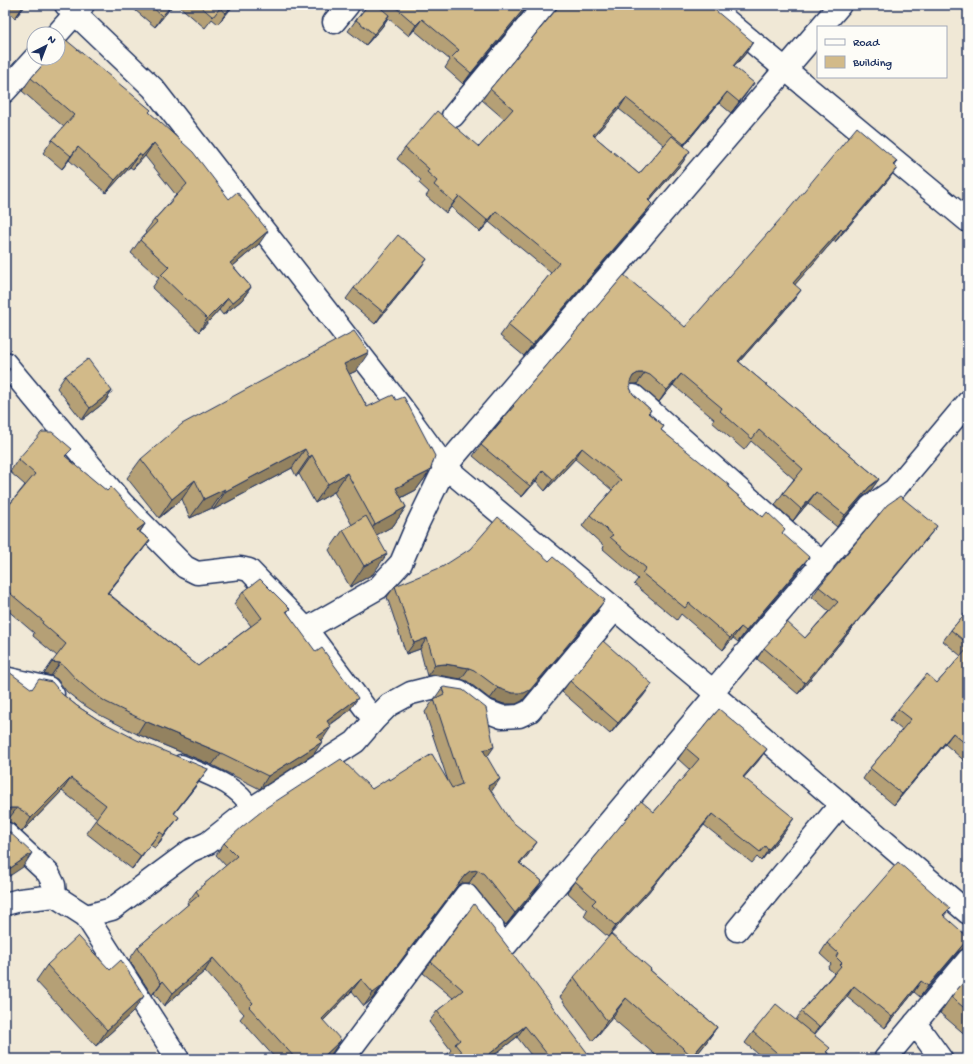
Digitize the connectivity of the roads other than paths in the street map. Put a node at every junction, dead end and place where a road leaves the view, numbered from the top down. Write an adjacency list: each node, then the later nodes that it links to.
1 (348, 5): 6 (street)
2 (545, 5): 13 (street)
3 (708, 5): 11 (street)
4 (840, 5): 8 (street)
5 (75, 8): 7 (street); 18 (street)
6 (334, 22)
7 (63, 26)
8 (823, 26)
9 (817, 32): 11 (street)
10 (28, 66): 12 (street)
11 (786, 70): 14 (street); 18 (street)
12 (5, 91)
13 (453, 116)
14 (968, 221)
15 (5, 363): 21 (street)
16 (634, 396): 19 (street)
17 (968, 402): 19 (street)
18 (445, 467): 20 (street); 21 (street)
19 (823, 564): 23 (street)
20 (615, 609): 23 (street); 25 (street)
21 (306, 629): 25 (street)
22 (5, 676): 24 (lane)
23 (714, 693): 27 (street); 38 (street)
24 (67, 705)
25 (374, 720): 28 (street)
26 (164, 757): 28 (lane)
27 (841, 804): 32 (street); 34 (street)
28 (251, 809): 33 (street)
29 (5, 834): 30 (street)
30 (55, 896): 31 (street); 33 (street)
31 (5, 904)
32 (968, 913)
33 (86, 916): 37 (street)
34 (738, 930)
35 (968, 960): 36 (street)
36 (915, 1022): 39 (street); 40 (street)
37 (178, 1059)
38 (342, 1059)
39 (884, 1059)
40 (941, 1059)

